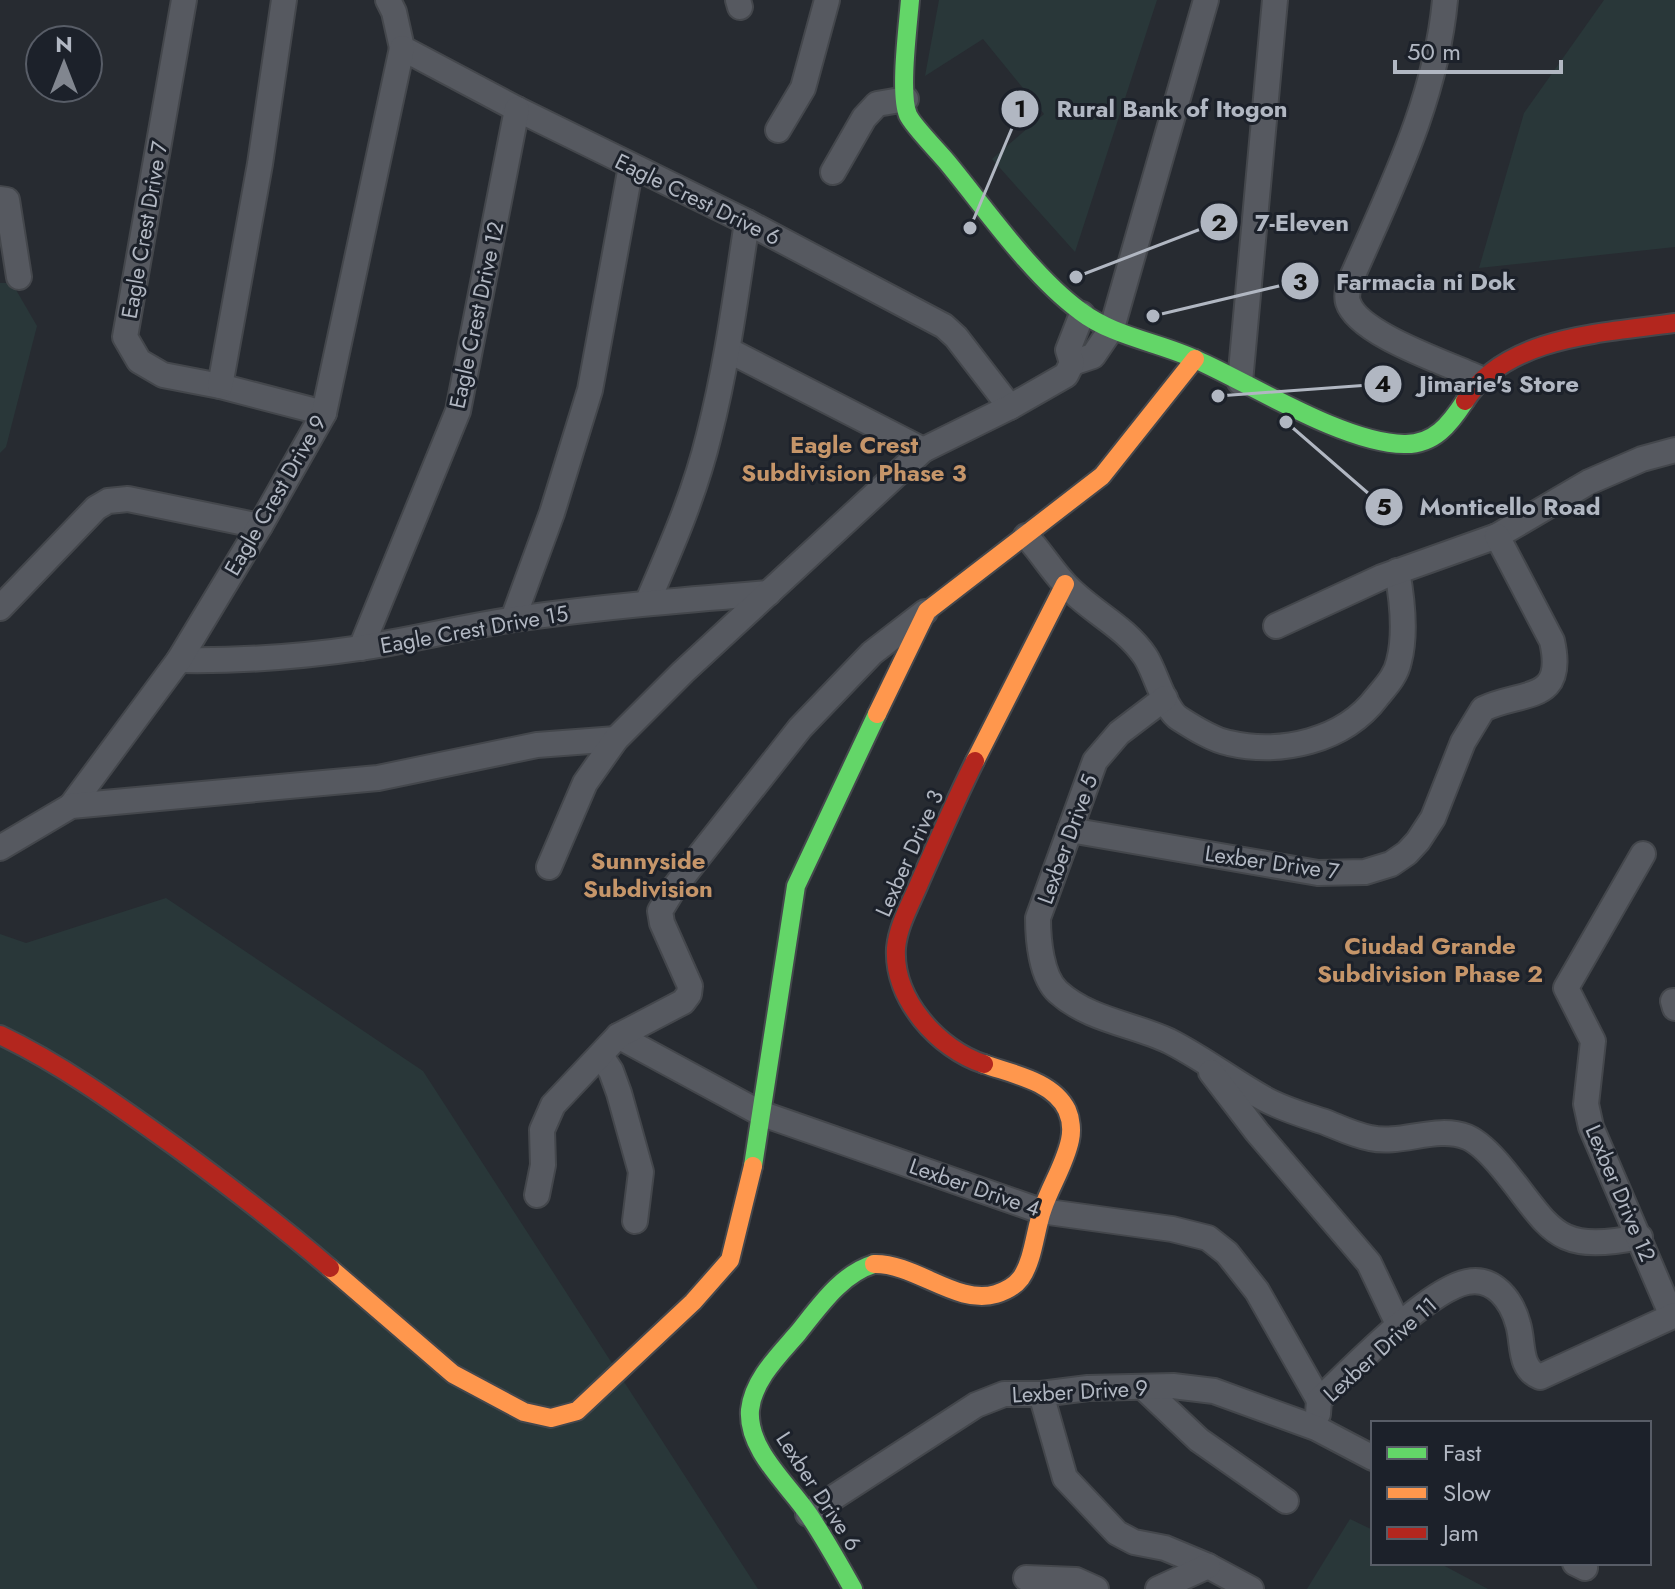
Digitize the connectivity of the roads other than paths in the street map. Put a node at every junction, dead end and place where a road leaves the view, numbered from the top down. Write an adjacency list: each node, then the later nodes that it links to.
1 (184, 0): 26 (street, Eagle Crest Drive 7)
2 (284, 0): 26 (street)
3 (388, 0): 9 (street)
4 (827, 0): 12 (street)
5 (910, 0): 10 (main road)
6 (1206, 0): 20 (street)
7 (1275, 0): 25 (street)
8 (1445, 0): 24 (street)
9 (402, 48): 11 (street, Eagle Crest Drive 6); 28 (street, Eagle Crest Drive 9)
10 (906, 99): 14 (street); 18 (main road)
11 (517, 109): 13 (street, Eagle Crest Drive 6); 42 (street, Eagle Crest Drive 12)
12 (778, 130)
13 (631, 166): 16 (street, Eagle Crest Drive 6); 40 (street)
14 (833, 172)
15 (0, 199): 17 (street)
16 (747, 222): 21 (street); 27 (street, Eagle Crest Drive 6)
17 (19, 277)
18 (1082, 314): 20 (main road); 23 (street)
19 (1675, 323): 24 (main road)
20 (1112, 328): 22 (main road); 23 (street)
21 (728, 350): 29 (street); 37 (street)
22 (1195, 359): 25 (main road); 32 (main road)
23 (1072, 363): 27 (street)
24 (1481, 379): 25 (main road)
25 (1240, 382)
26 (220, 386): 28 (street, Eagle Crest Drive 7)
27 (1010, 407): 29 (street)
28 (324, 413): 31 (street, Eagle Crest Drive 9)
29 (923, 450): 36 (street)
30 (1673, 454): 33 (street)
31 (260, 526): 38 (street); 43 (street, Eagle Crest Drive 9)
32 (1026, 536): 35 (street); 39 (main road)
33 (1497, 536): 34 (street); 47 (street, Lexber Drive 7)
34 (1397, 571): 41 (street); 44 (street)
35 (1065, 584): 44 (street); 57 (main road, Lexber Drive 3)
36 (769, 593): 37 (street, Eagle Crest Drive 15); 45 (street)
37 (647, 603): 40 (street, Eagle Crest Drive 15)
38 (0, 608)
39 (927, 611): 52 (street); 55 (main road)
40 (513, 619): 42 (street, Eagle Crest Drive 15)
41 (1276, 626)
42 (361, 648): 43 (street, Eagle Crest Drive 15)
43 (179, 660): 46 (street, Eagle Crest Drive 9)
44 (1165, 698): 47 (street, Lexber Drive 5)
45 (616, 739): 46 (street); 50 (street)
46 (71, 806): 48 (street)
47 (1070, 830): 54 (street, Lexber Drive 5)
48 (0, 848)
49 (1643, 854): 59 (street, Lexber Drive 12)
50 (549, 867)
51 (0, 1035): 55 (main road)
52 (618, 1036): 53 (street); 55 (street, Lexber Drive 4)
53 (601, 1056): 56 (street); 58 (street)
54 (1202, 1061): 59 (street, Lexber Drive 5); 61 (street, Lexber Drive 5)
55 (760, 1113): 57 (street, Lexber Drive 4)
56 (537, 1195)
57 (1041, 1211): 64 (street, Lexber Drive 4); 68 (main road, Lexber Drive 6)
58 (635, 1221)
59 (1640, 1237): 60 (street, Lexber Drive 12)
60 (1674, 1315): 61 (street, Lexber Drive 11)
61 (1399, 1326): 64 (street, Lexber Drive 11)
62 (1144, 1388): 63 (street, Lexber Drive 9); 65 (street, Lexber Drive 9); 67 (street)
63 (1041, 1394): 68 (street, Lexber Drive 9); 69 (street)
64 (1319, 1400): 65 (street, Lexber Drive 11)
65 (1316, 1428): 66 (street, Lexber Drive 9)
66 (1371, 1457)
67 (1286, 1501)
68 (808, 1514): 71 (main road, Lexber Drive 6)
69 (1208, 1566): 73 (street); 74 (street)
70 (1026, 1578): 72 (street)
71 (853, 1589)
72 (1096, 1589)
73 (1158, 1589)
74 (1251, 1589)

